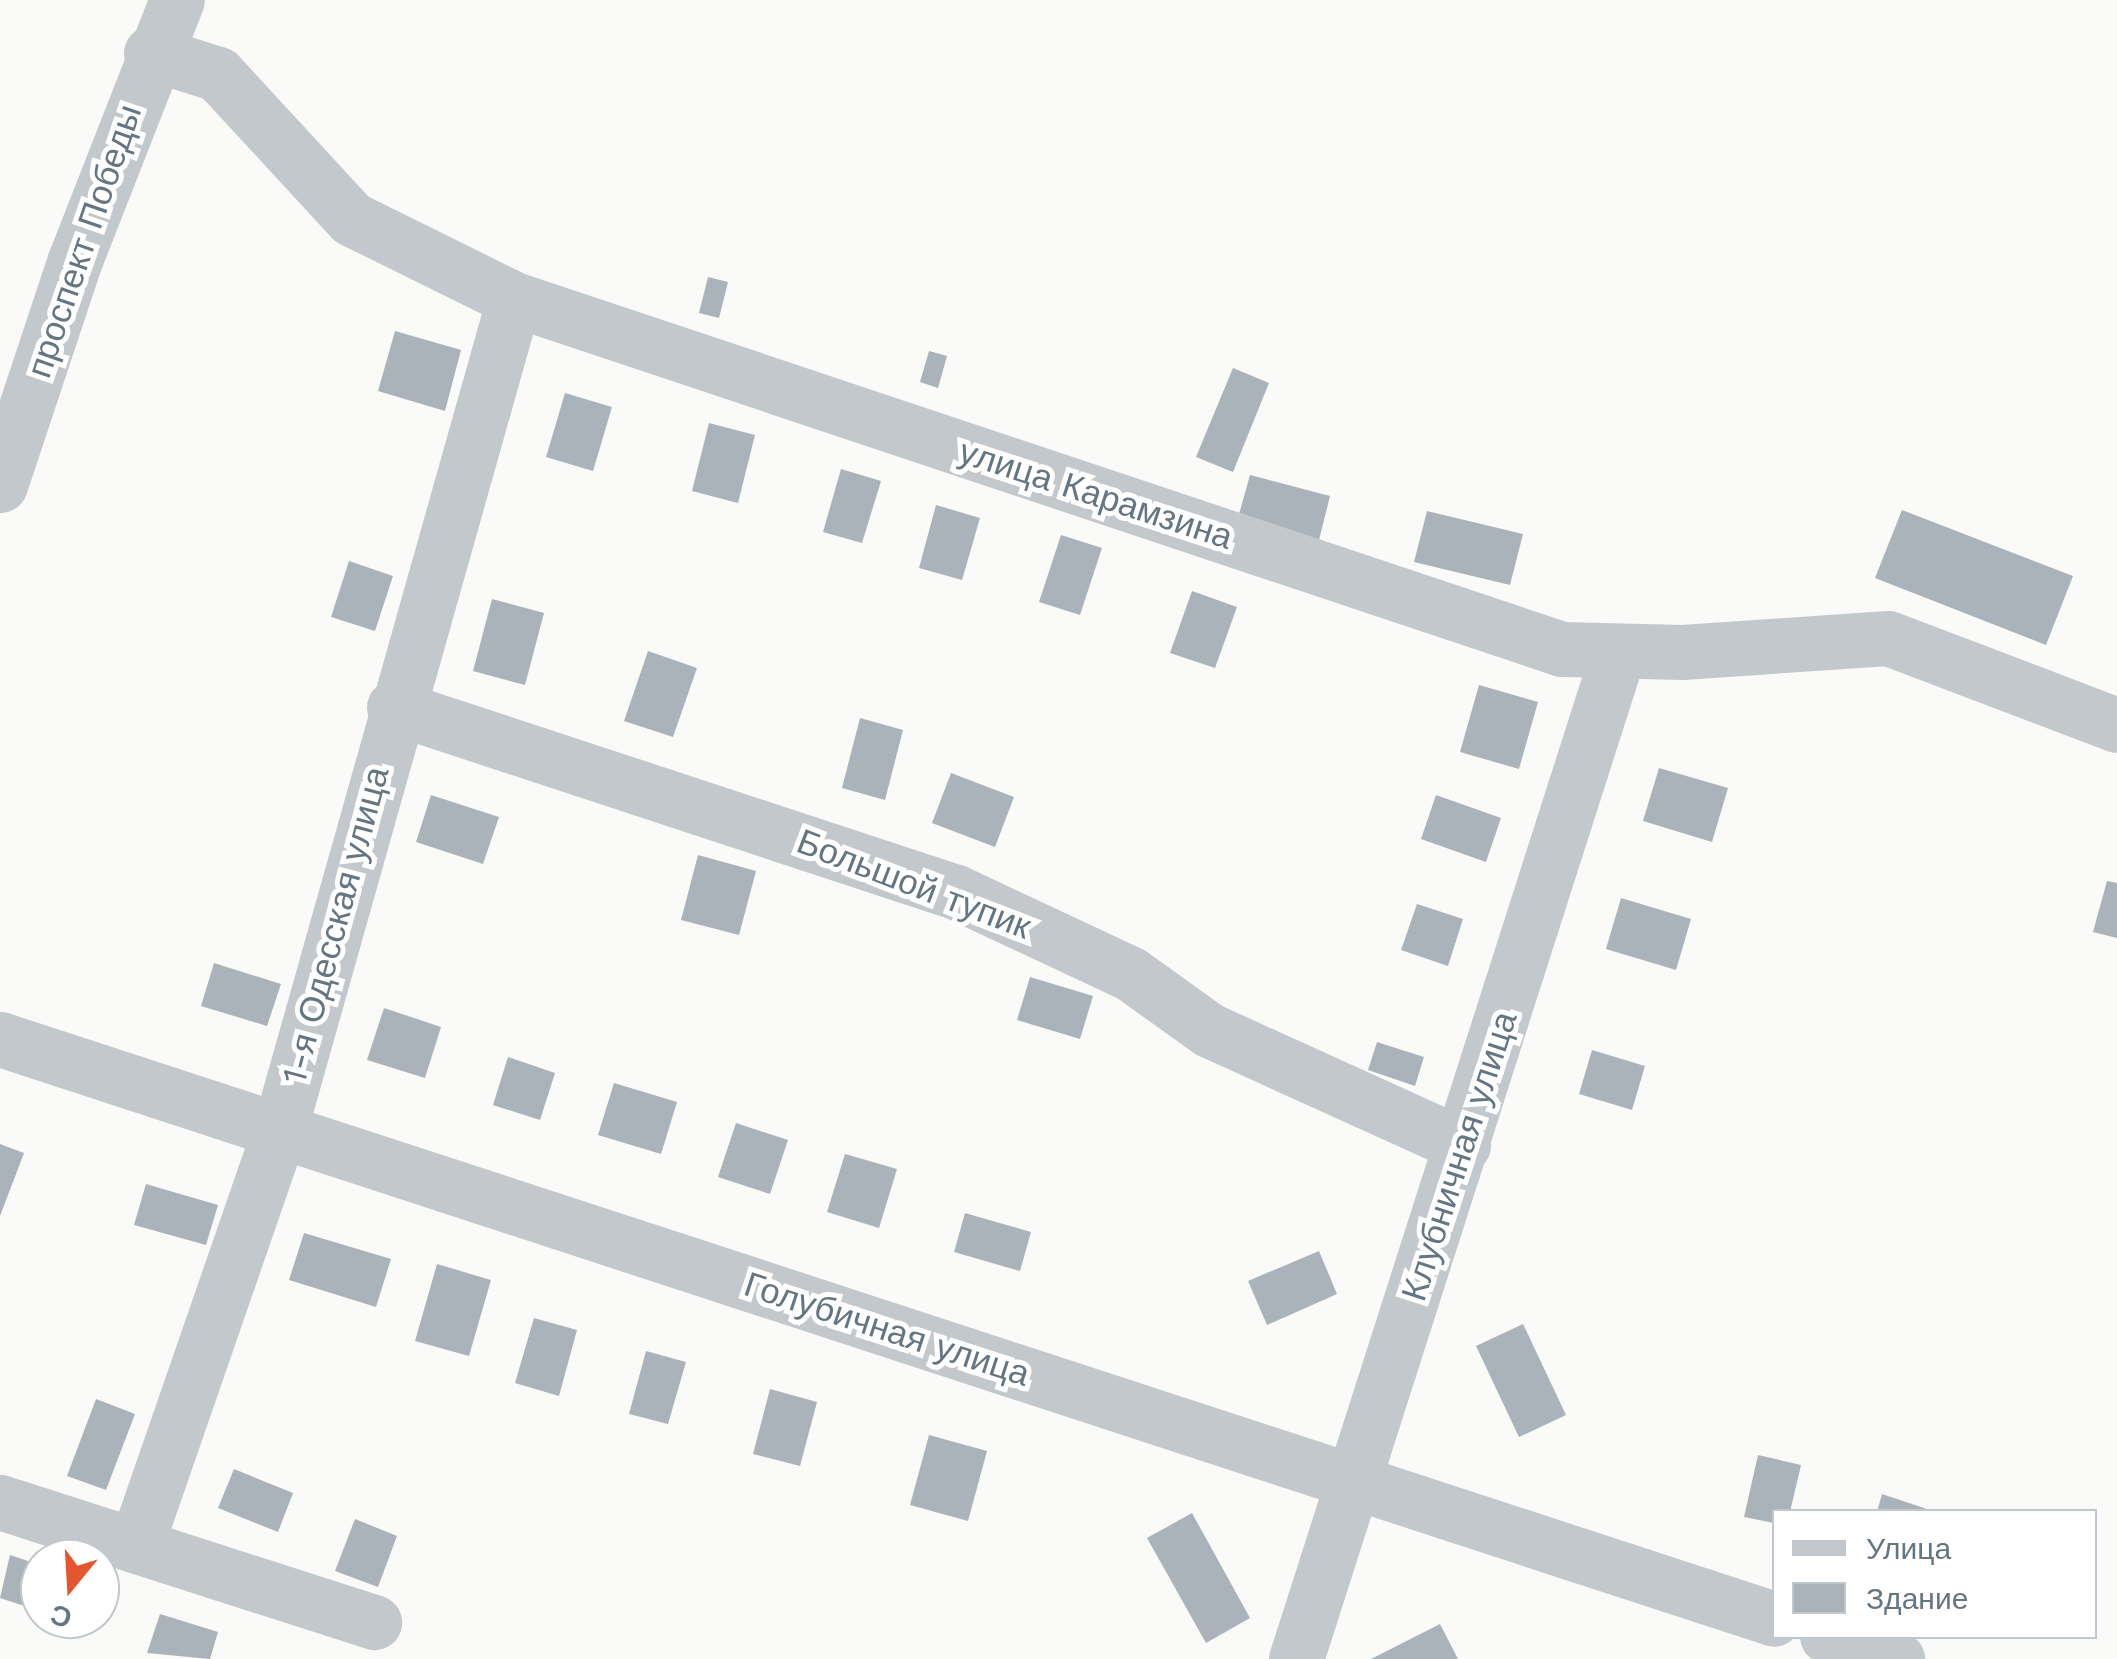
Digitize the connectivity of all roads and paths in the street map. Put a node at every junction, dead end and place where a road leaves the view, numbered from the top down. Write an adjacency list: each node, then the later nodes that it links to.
1 (177, 0): 2 (lane, проспект Победы)
2 (150, 53): 3 (lane, улица Карамзина); 4 (lane, проспект Победы)
3 (514, 299): 5 (lane, улица Карамзина); 6 (lane, 1-я Одесская улица)
4 (0, 485)
5 (1618, 653): 7 (lane, улица Карамзина); 10 (lane, Клубничная улица)
6 (394, 706): 9 (lane, 1-я Одесская улица); 10 (lane, Большой тупик)
7 (2117, 725)
8 (0, 1039): 9 (lane, Голубичная улица)
9 (280, 1128): 11 (lane, Голубичная улица); 13 (lane, 1-я Одесская улица)
10 (1463, 1146): 11 (lane, Клубничная улица)
11 (1354, 1483): 14 (lane, Голубичная улица); 17 (lane, Клубничная улица)
12 (0, 1502): 13 (lane)
13 (136, 1544): 15 (lane)
14 (1772, 1618)
15 (374, 1622)
16 (1836, 1639): 18 (lane)
17 (1296, 1659)
18 (1897, 1659)

